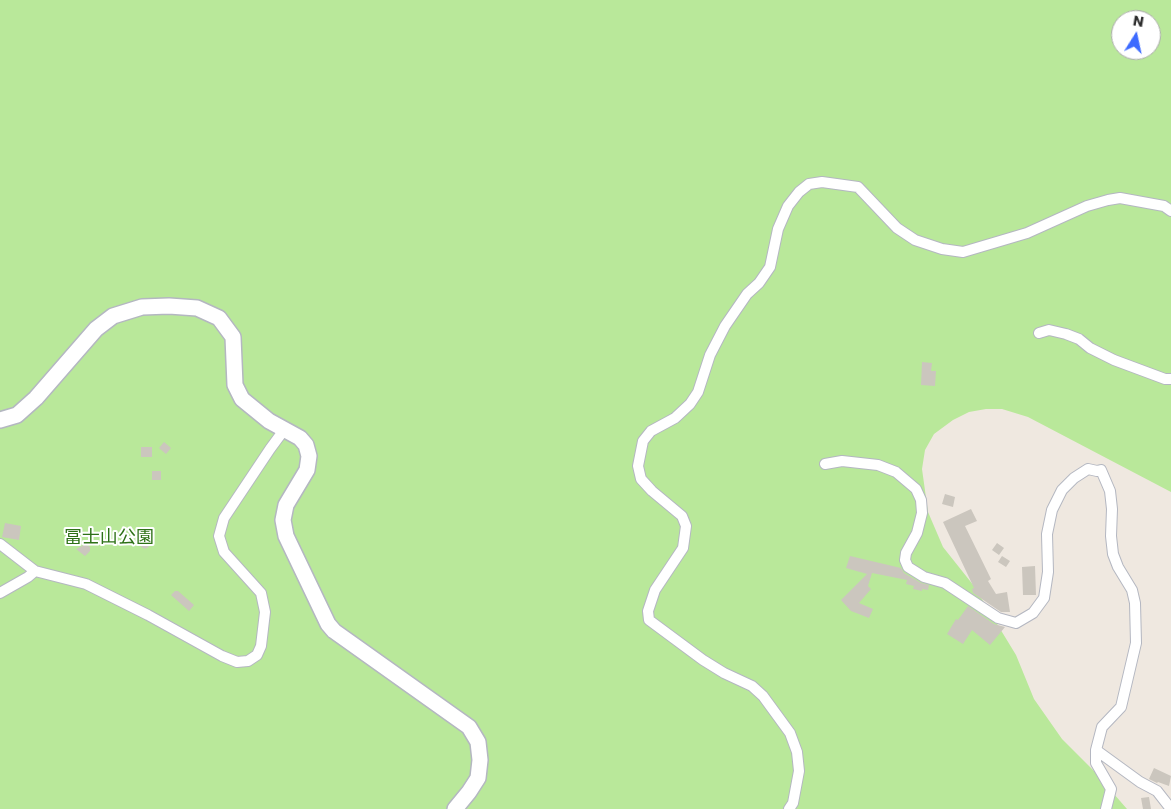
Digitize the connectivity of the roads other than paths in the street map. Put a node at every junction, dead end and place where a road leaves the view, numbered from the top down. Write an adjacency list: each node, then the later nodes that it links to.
1 (1171, 211): 12 (street)
2 (1039, 333): 3 (street)
3 (1171, 379)
4 (0, 420): 5 (street)
5 (284, 430): 8 (street); 11 (street)
6 (825, 464): 10 (street)
7 (0, 544): 8 (street)
8 (35, 571): 9 (street)
9 (0, 593)
10 (1096, 750): 13 (street); 14 (street)
11 (455, 809)
12 (789, 809)
13 (1106, 809)
14 (1171, 809)

